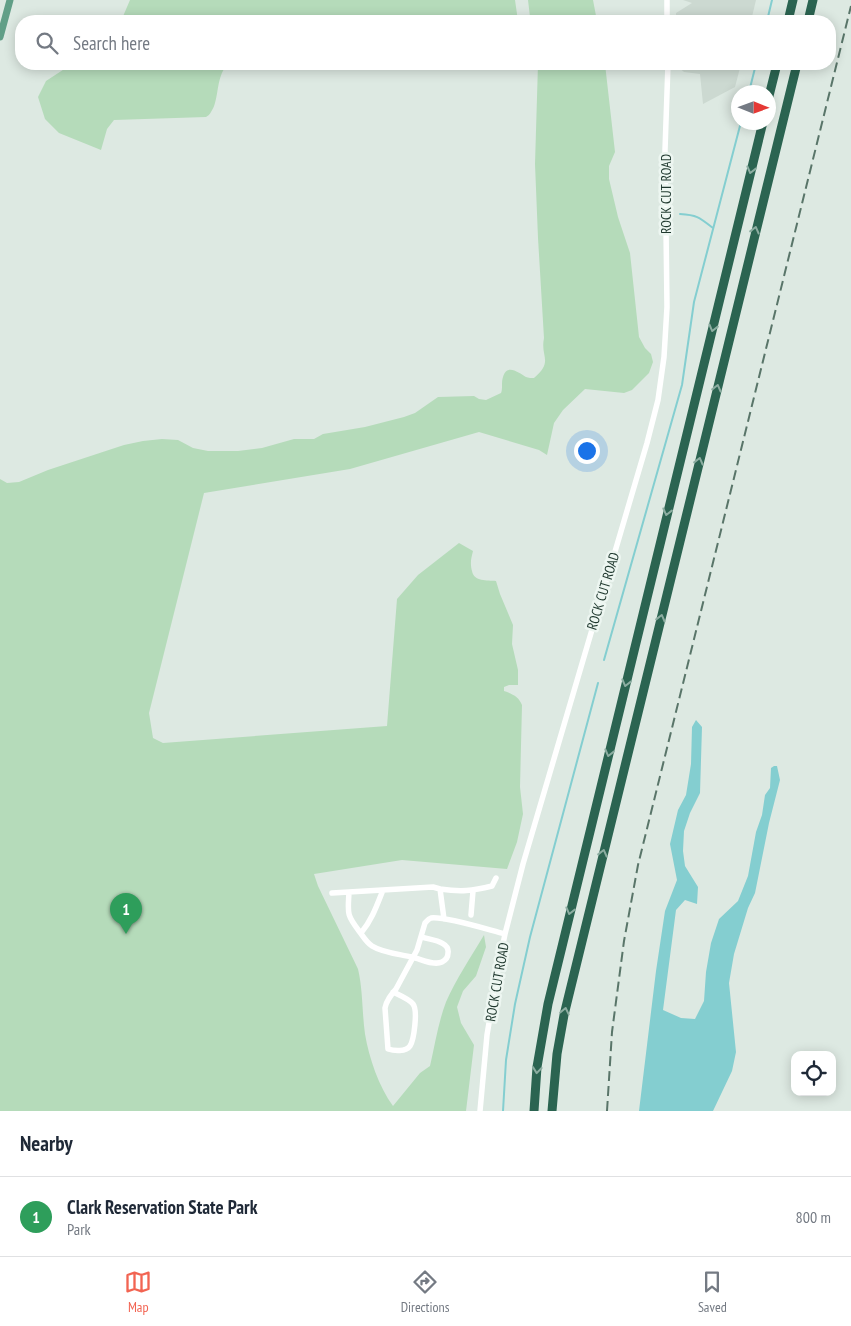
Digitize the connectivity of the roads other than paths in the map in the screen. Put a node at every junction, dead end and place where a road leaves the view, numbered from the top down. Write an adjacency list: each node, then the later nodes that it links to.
1 (10, 0): 8 (main road)
2 (667, 0): 5 (street)
3 (793, 0): 6 (highway)
4 (814, 0): 7 (highway)
5 (667, 15)
6 (790, 15)
7 (810, 15)
8 (0, 37)
9 (668, 70): 23 (street, ROCK CUT ROAD)
10 (776, 70): 12 (highway)
11 (796, 70): 29 (highway, one-way to 11)
12 (772, 85)
13 (761, 130): 28 (highway, one-way to 28)
14 (496, 878): 17 (street)
15 (440, 889): 16 (street); 17 (street); 21 (street)
16 (383, 890): 18 (street); 22 (street)
17 (473, 891): 20 (street)
18 (350, 892): 19 (street); 22 (street)
19 (332, 893)
20 (471, 915)
21 (444, 919): 23 (street); 24 (street)
22 (360, 933): 25 (street)
23 (505, 934): 27 (street, ROCK CUT ROAD)
24 (422, 937): 25 (street); 25 (street)
25 (414, 958): 26 (street)
26 (393, 992): 26 (street)
27 (480, 1111)
28 (534, 1111)
29 (552, 1111)

